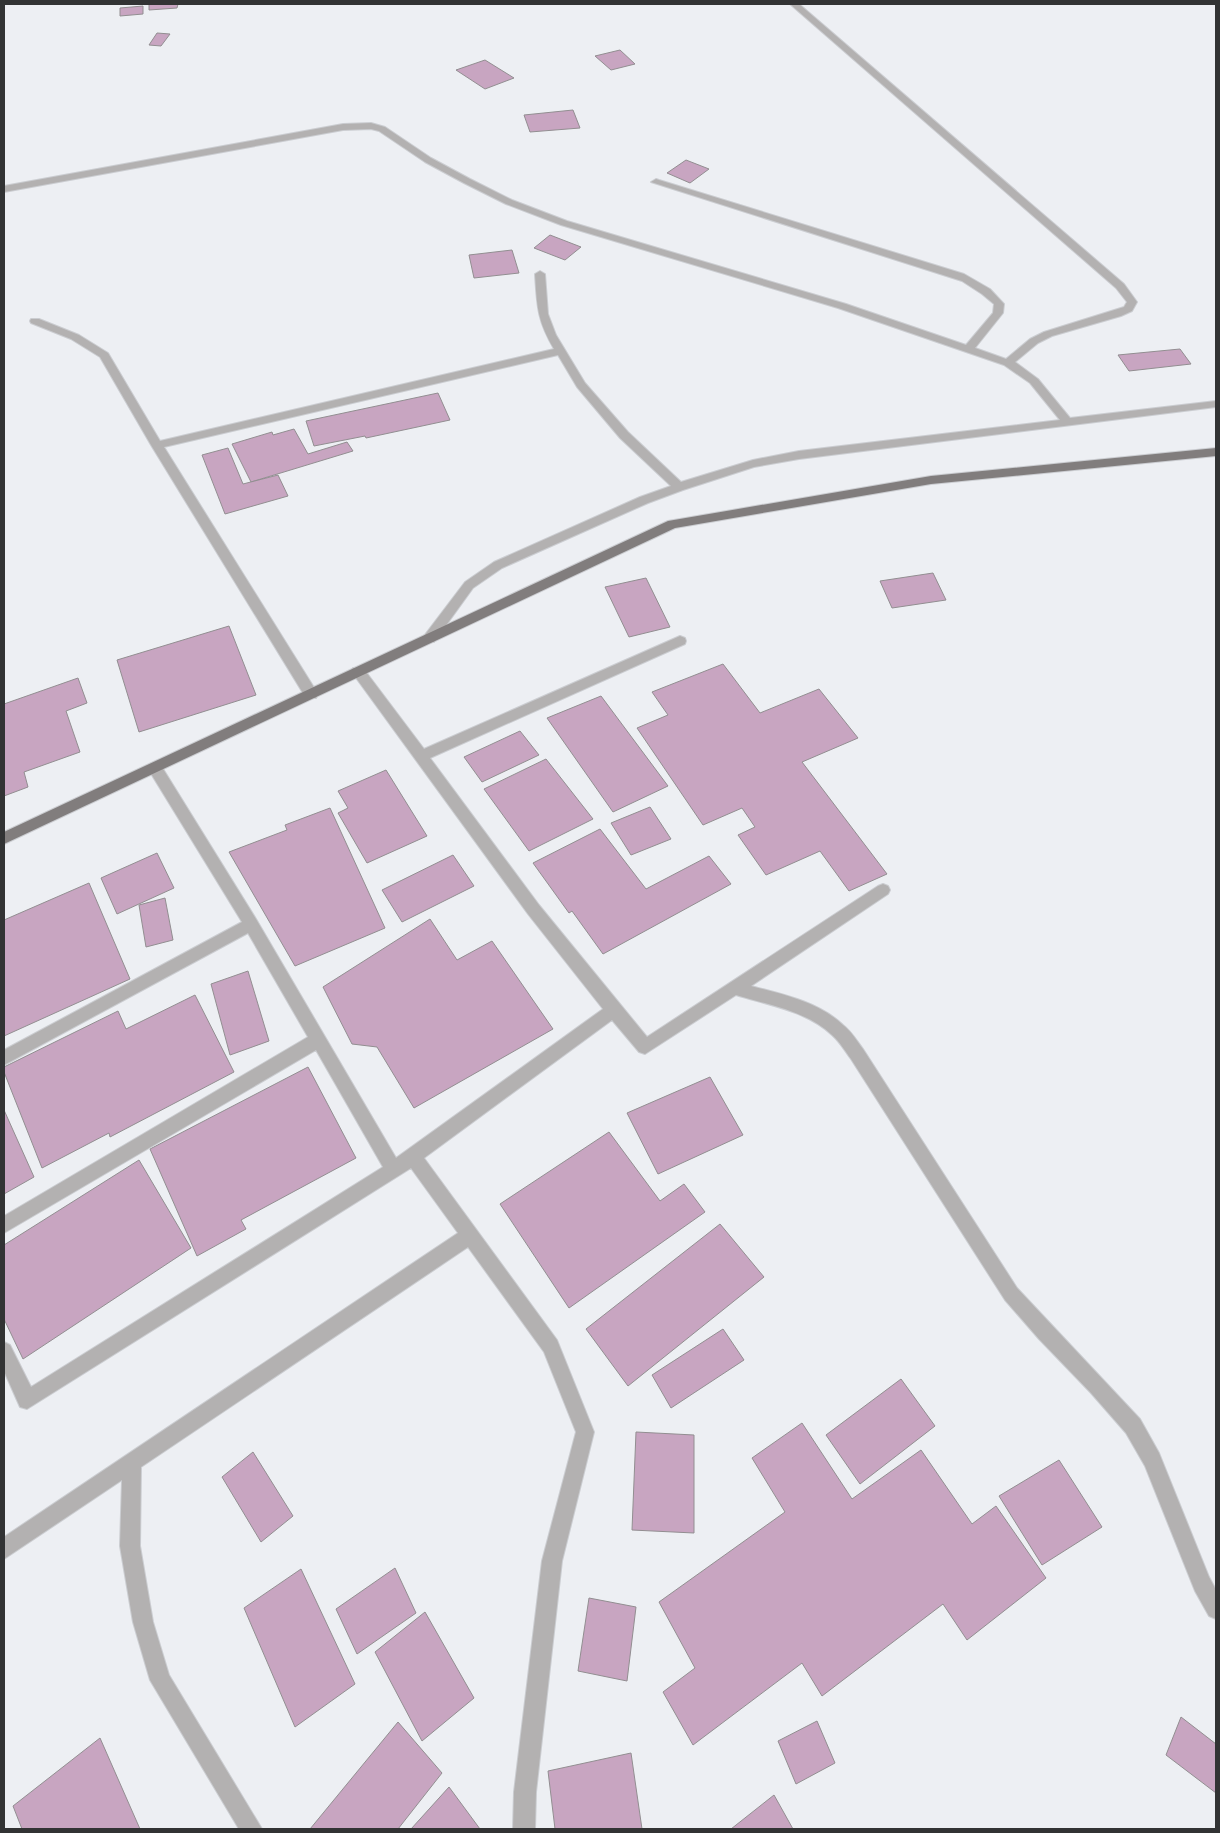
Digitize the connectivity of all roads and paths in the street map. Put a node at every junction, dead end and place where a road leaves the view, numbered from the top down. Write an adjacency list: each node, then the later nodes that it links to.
1 (794, 4): 8 (street)
2 (656, 182): 6 (street)
3 (4, 189): 6 (street)
4 (540, 274): 7 (street)
5 (35, 321): 11 (street)
6 (969, 348): 8 (street)
7 (561, 351): 11 (street); 13 (street)
8 (1008, 363): 10 (street)
9 (1216, 404): 10 (street)
10 (1068, 423): 13 (street)
11 (157, 445): 17 (street)
12 (1216, 452): 14 (main road)
13 (679, 487): 14 (street)
14 (429, 639): 16 (main road)
15 (680, 641): 18 (street)
16 (358, 671): 17 (main road); 18 (street)
17 (311, 694): 19 (main road)
18 (422, 756): 24 (street)
19 (154, 768): 20 (main road); 22 (street)
20 (4, 838)
21 (883, 890): 23 (street)
22 (251, 924): 25 (street); 26 (street)
23 (734, 988): 24 (street); 34 (street)
24 (613, 1011): 27 (street)
25 (318, 1040): 28 (street); 29 (street)
26 (4, 1058)
27 (412, 1156): 28 (street); 30 (street)
28 (394, 1170): 31 (street)
29 (4, 1225)
30 (470, 1235): 32 (street); 36 (street)
31 (4, 1351)
32 (132, 1462): 33 (street); 35 (street)
33 (4, 1549)
34 (1216, 1609)
35 (251, 1829)
36 (524, 1829)

